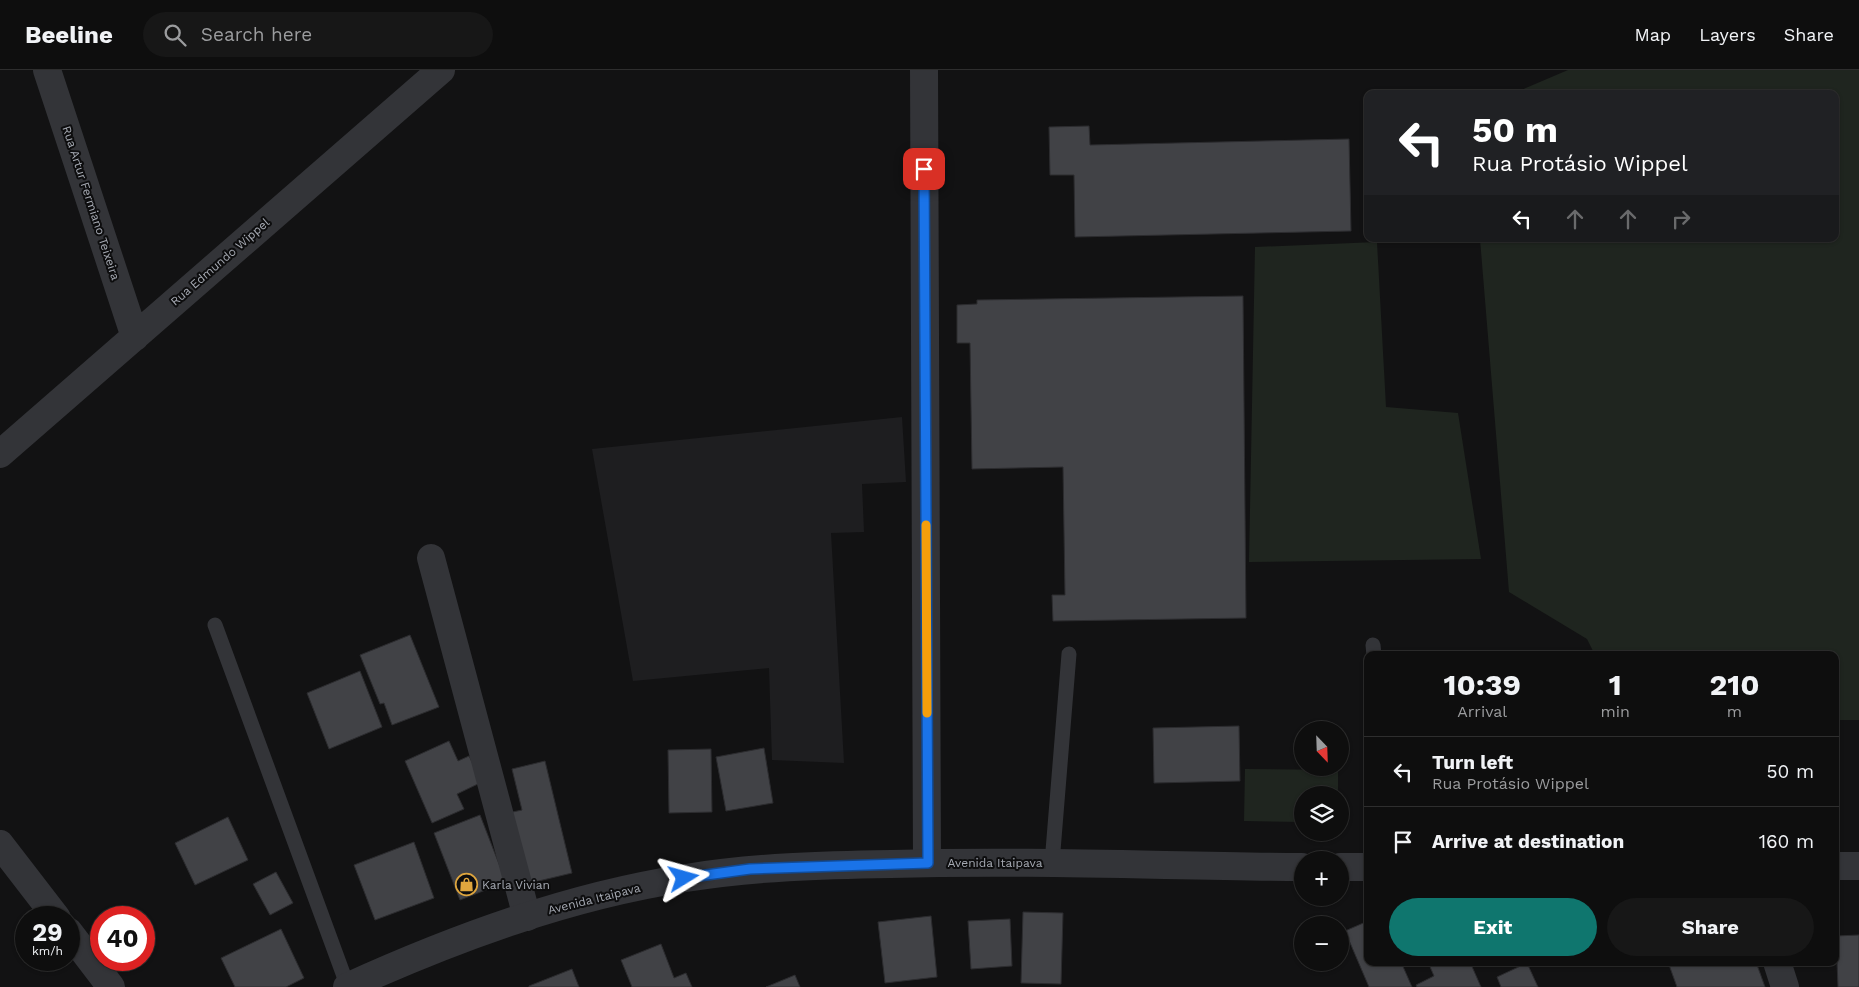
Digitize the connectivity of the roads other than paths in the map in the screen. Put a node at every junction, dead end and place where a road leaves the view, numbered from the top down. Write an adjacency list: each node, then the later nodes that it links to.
1 (47, 70): 4 (street, Rua Artur Fermiano Teixeira)
2 (441, 70): 4 (street, Rua Edmundo Wippel)
3 (924, 70): 10 (street)
4 (135, 337): 5 (street, Rua Edmundo Wippel)
5 (0, 454)
6 (431, 558): 18 (street)
7 (215, 625): 22 (lane)
8 (1069, 654): 11 (lane)
9 (0, 844): 17 (street)
10 (928, 863): 11 (street, Avenida Itaipava); 18 (street, Avenida Itaipava)
11 (1052, 863): 14 (street, Avenida Itaipava)
12 (1839, 866): 13 (street)
13 (1859, 866)
14 (1294, 867)
15 (1349, 867): 16 (street)
16 (1364, 867)
17 (48, 906)
18 (527, 917): 22 (street, Avenida Itaipava)
19 (80, 946): 21 (street)
20 (1778, 966): 23 (street)
21 (111, 987)
22 (348, 987)
23 (1785, 987)

